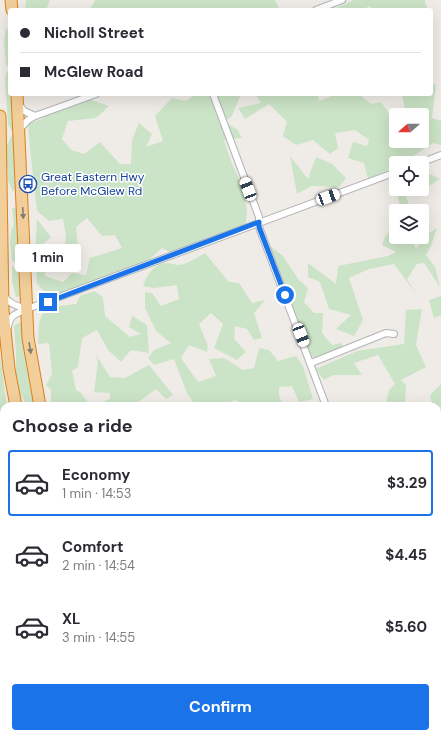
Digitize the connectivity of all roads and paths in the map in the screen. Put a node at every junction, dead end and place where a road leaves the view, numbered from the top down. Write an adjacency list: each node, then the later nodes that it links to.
1 (342, 0): 2 (street)
2 (321, 8)
3 (17, 96): 7 (street); 8 (highway)
4 (90, 96): 7 (street)
5 (214, 96): 12 (street)
6 (0, 116): 13 (highway)
7 (35, 116): 8 (street)
8 (18, 132): 14 (highway, one-way to 14)
9 (441, 155): 10 (street)
10 (429, 160)
11 (389, 175): 12 (street)
12 (259, 222): 14 (street); 17 (street)
13 (3, 292): 14 (street); 16 (highway)
14 (27, 309): 16 (street); 19 (highway, one-way to 19)
15 (394, 334): 17 (street)
16 (6, 349): 18 (highway)
17 (311, 363): 20 (street)
18 (15, 402)
19 (39, 402)
20 (325, 402)

